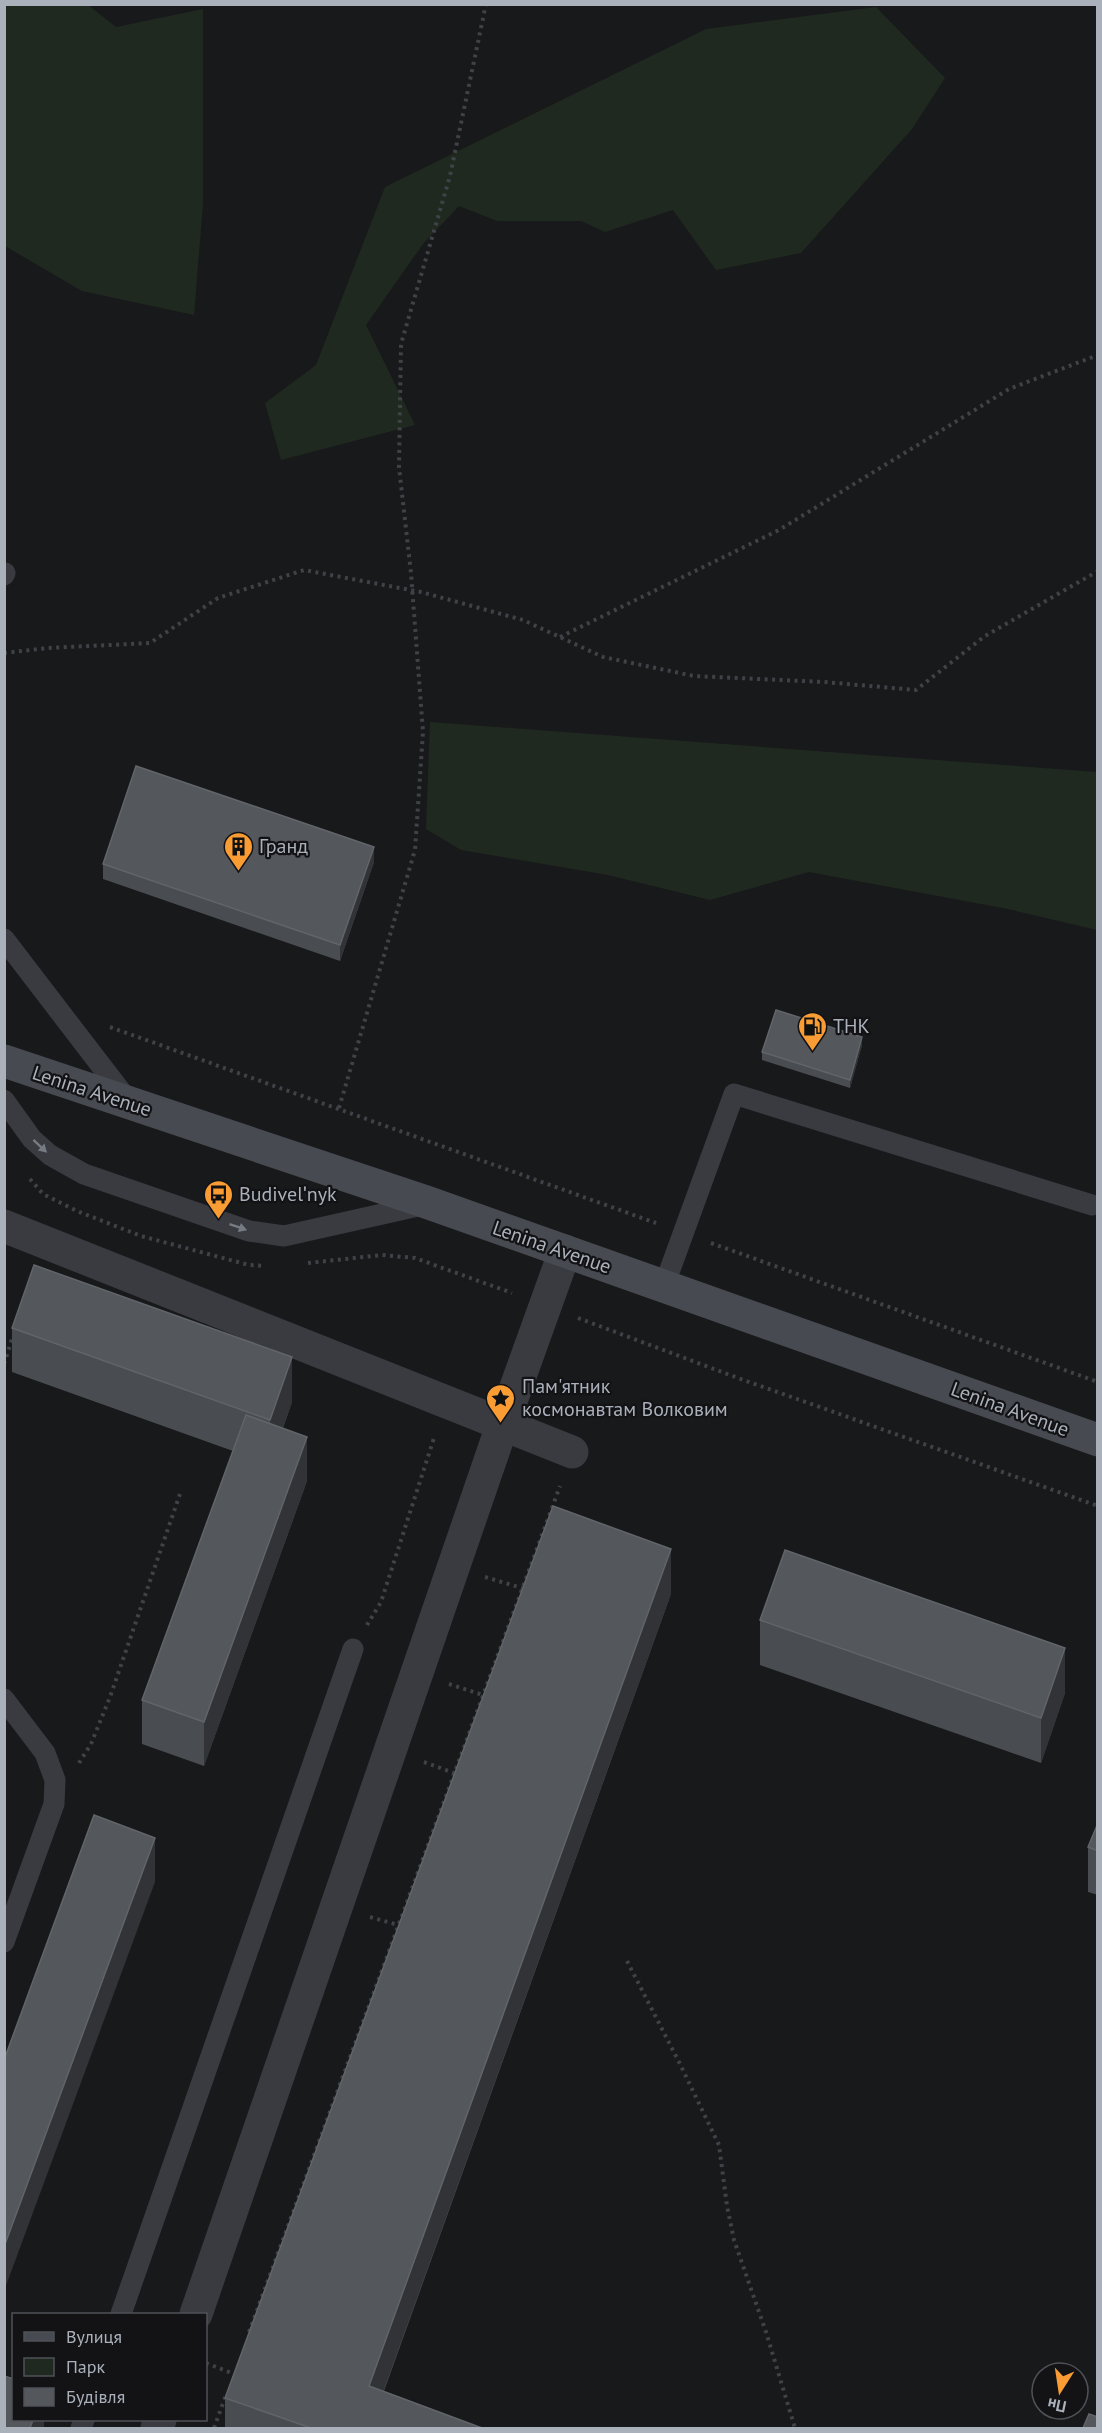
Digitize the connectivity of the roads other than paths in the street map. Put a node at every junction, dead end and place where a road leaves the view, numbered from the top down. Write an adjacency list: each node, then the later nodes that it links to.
1 (4, 939): 4 (lane)
2 (4, 1061): 4 (main road, Lenina Avenue)
3 (4, 1100): 5 (lane, one-way to 5)
4 (129, 1103): 5 (main road, Lenina Avenue)
5 (429, 1203): 8 (main road, Lenina Avenue)
6 (1092, 1205): 9 (lane)
7 (4, 1226): 10 (street)
8 (565, 1251): 9 (main road, Lenina Avenue); 10 (street)
9 (664, 1286): 11 (main road, Lenina Avenue)
10 (502, 1426): 12 (street); 17 (street)
11 (1098, 1440)
12 (572, 1452)
13 (353, 1649): 16 (lane)
14 (4, 1699): 15 (lane)
15 (4, 1942)
16 (121, 2313)
17 (196, 2313)

